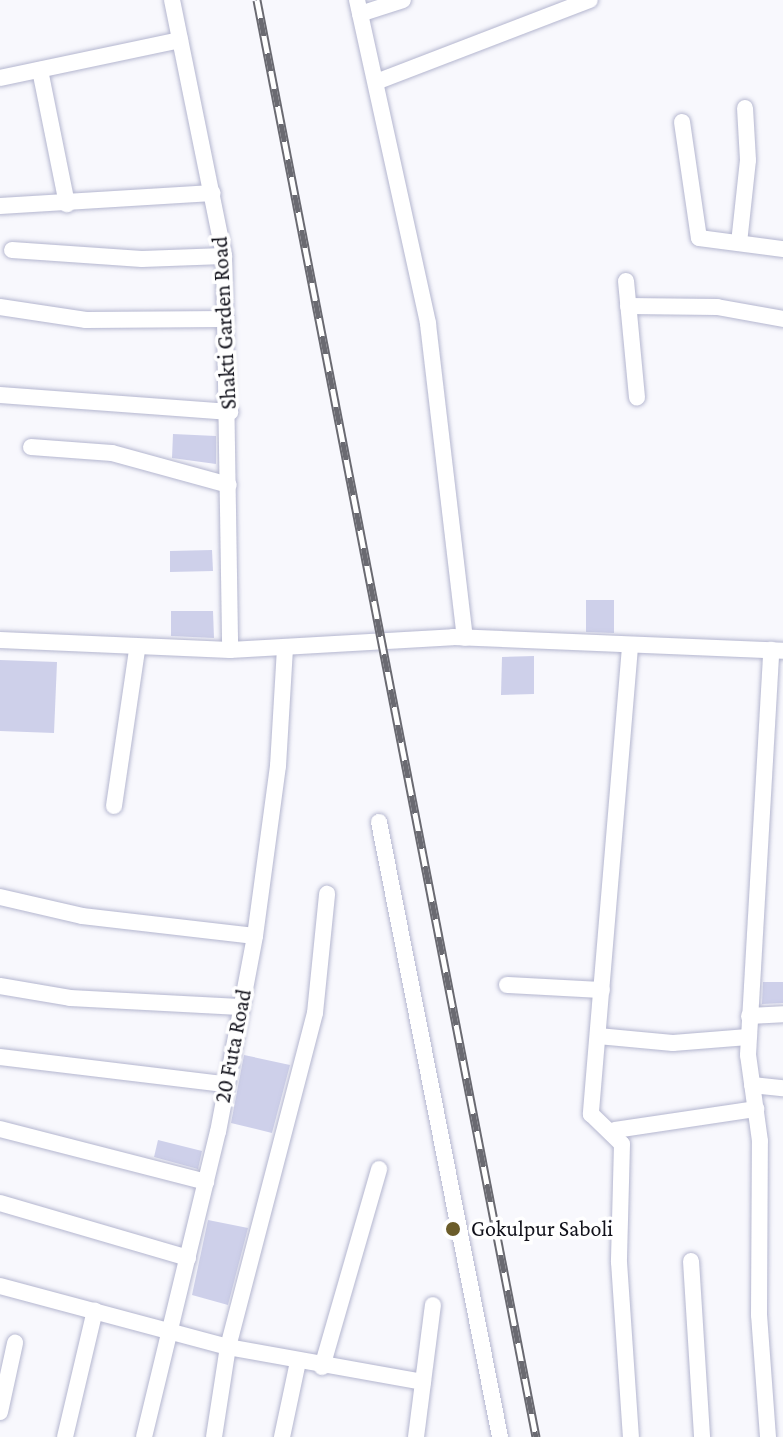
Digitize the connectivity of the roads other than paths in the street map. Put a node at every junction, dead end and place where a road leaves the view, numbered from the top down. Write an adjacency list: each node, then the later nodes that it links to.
1 (172, 0): 5 (street, Shakti Garden Road)
2 (403, 0): 4 (street)
3 (590, 0): 8 (street)
4 (359, 7): 8 (street)
5 (180, 40): 6 (street); 11 (street, Shakti Garden Road)
6 (40, 70): 7 (street); 12 (street)
7 (0, 78)
8 (376, 82): 28 (street)
9 (745, 108): 14 (street)
10 (682, 122): 14 (street)
11 (213, 193): 12 (street); 17 (street, Shakti Garden Road)
12 (67, 204): 13 (street)
13 (0, 206)
14 (739, 243): 15 (street)
15 (783, 249)
16 (12, 250): 17 (street)
17 (224, 256): 21 (street, Shakti Garden Road)
18 (626, 281): 19 (street)
19 (628, 306): 22 (street); 24 (street)
20 (0, 307): 21 (street)
21 (226, 319): 25 (street, Shakti Garden Road)
22 (783, 319)
23 (0, 395): 25 (street)
24 (637, 397)
25 (230, 412): 27 (street, Shakti Garden Road)
26 (31, 447): 27 (street)
27 (229, 485): 33 (street, Shakti Garden Road)
28 (465, 638): 30 (street); 31 (street)
29 (0, 640): 32 (street)
30 (630, 647): 34 (street); 42 (street)
31 (285, 649): 33 (street); 39 (street, 20 Futa Road)
32 (137, 650): 33 (street); 35 (street)
33 (230, 650)
34 (777, 651): 45 (street)
35 (114, 806)
36 (379, 822): 75 (street)
37 (327, 894): 65 (street)
38 (0, 897): 39 (street)
39 (255, 936): 43 (street, 20 Futa Road)
40 (507, 985): 42 (street)
41 (0, 986): 43 (street)
42 (602, 990): 46 (street)
43 (240, 1007): 49 (street, 20 Futa Road)
44 (783, 1014): 45 (street)
45 (749, 1016): 47 (street)
46 (598, 1036): 47 (street); 54 (street)
47 (748, 1037): 50 (street)
48 (0, 1057): 49 (street)
49 (224, 1084): 56 (street, 20 Futa Road)
50 (752, 1085): 51 (street); 52 (street)
51 (783, 1088)
52 (756, 1109): 54 (street); 78 (street)
53 (0, 1129): 56 (street)
54 (615, 1130): 76 (street)
55 (379, 1169): 67 (street)
56 (206, 1182): 58 (street, 20 Futa Road)
57 (0, 1203): 58 (street)
58 (188, 1258): 63 (street, 20 Futa Road)
59 (691, 1261): 77 (street)
60 (0, 1286): 62 (street)
61 (433, 1305): 68 (street)
62 (95, 1310): 63 (street); 70 (street)
63 (170, 1331): 65 (street); 71 (street, 20 Futa Road)
64 (15, 1343): 69 (street)
65 (228, 1347): 66 (street); 72 (street)
66 (298, 1362): 67 (street); 73 (street)
67 (322, 1367): 68 (street)
68 (423, 1382): 74 (street)
69 (0, 1412)
70 (65, 1437)
71 (144, 1437)
72 (214, 1437)
73 (282, 1437)
74 (416, 1437)
75 (500, 1437)
76 (631, 1437)
77 (702, 1437)
78 (768, 1437)

